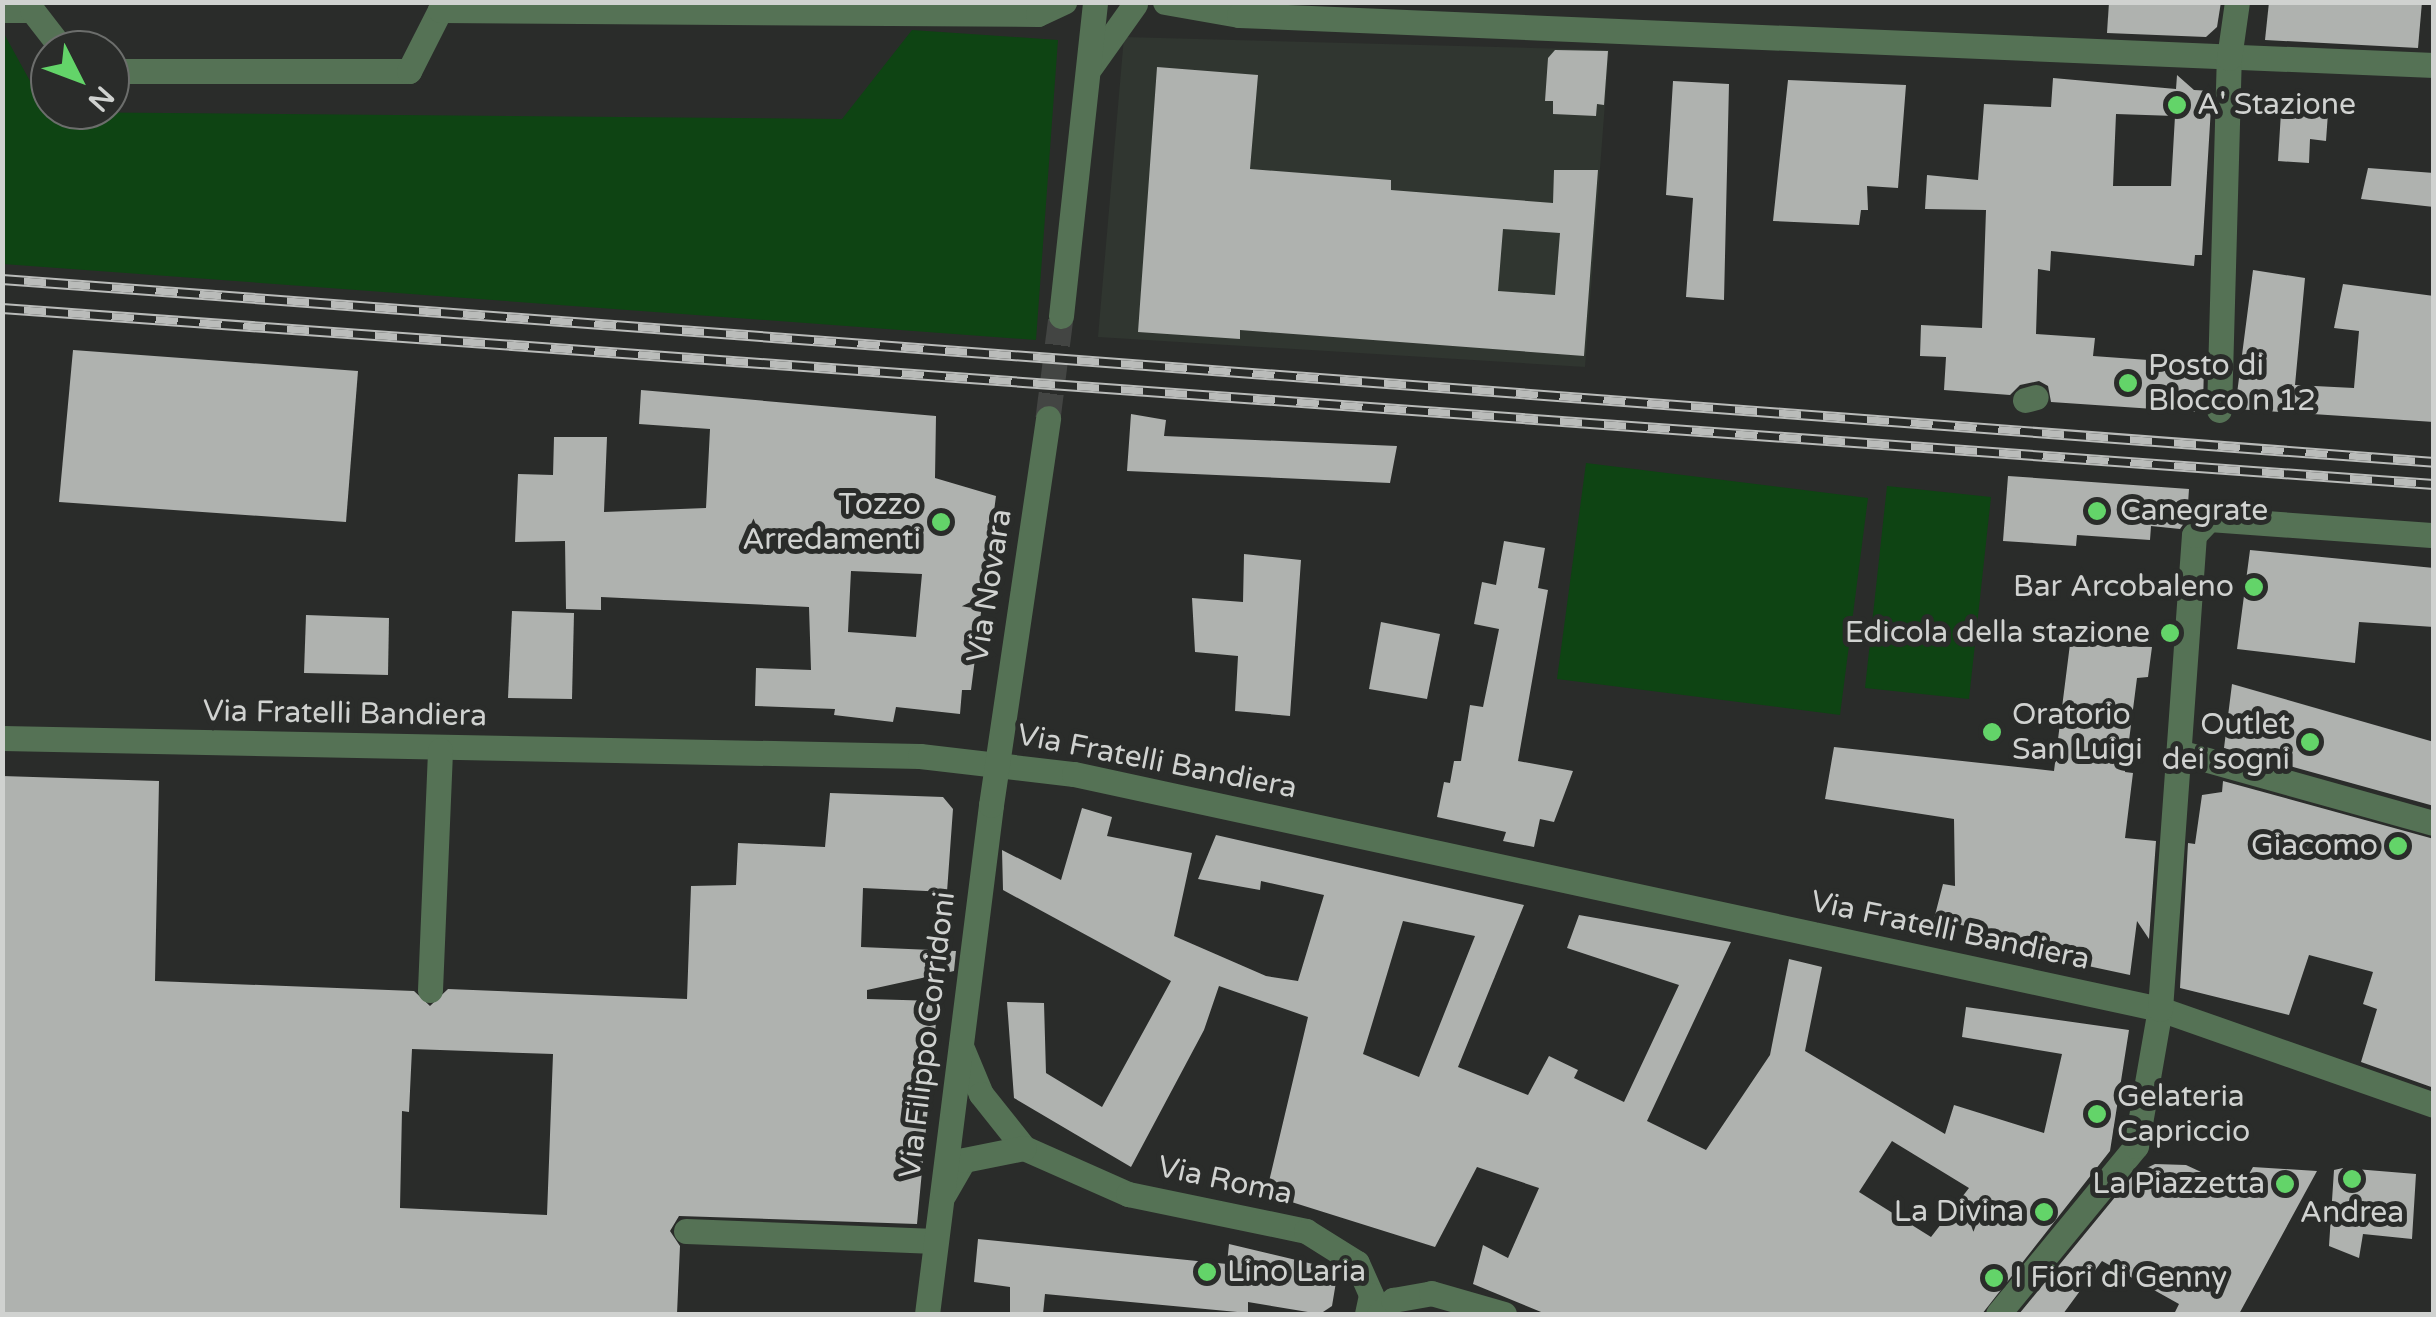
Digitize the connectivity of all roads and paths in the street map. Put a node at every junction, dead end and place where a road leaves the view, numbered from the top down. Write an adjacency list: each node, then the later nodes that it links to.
1 (1064, 2): 14 (street)
2 (1095, 2): 13 (street)
3 (1119, 2): 7 (street)
4 (1144, 2): 7 (street)
5 (1166, 2): 8 (street)
6 (2236, 2): 11 (street)
7 (1134, 4): 13 (street)
8 (1309, 8): 11 (street)
9 (2, 10): 10 (street)
10 (48, 30)
11 (2229, 58): 12 (street); 16 (street)
12 (2434, 65)
13 (1092, 66): 15 (street)
14 (130, 72)
15 (1061, 316)
16 (2219, 410)
17 (1048, 418): 22 (street, Via Novara)
18 (2434, 535): 21 (street)
19 (2, 738): 20 (street, Via Fratelli Bandiera)
20 (440, 750): 22 (street, Via Fratelli Bandiera); 24 (street)
21 (2179, 752): 23 (street); 25 (street)
22 (996, 764): 25 (street, Via Fratelli Bandiera); 26 (street, Via Filippo Corridoni)
23 (2434, 822)
24 (430, 990)
25 (2160, 1009): 27 (street, Via Fratelli Bandiera); 36 (street)
26 (960, 1041): 28 (street, Via Roma); 29 (street, Via Filippo Corridoni)
27 (2434, 1105)
28 (1024, 1148): 29 (street); 33 (street, Via Roma)
29 (939, 1202): 31 (street, Via Filippo Corridoni)
30 (686, 1231): 31 (street)
31 (935, 1242): 32 (street, Via Filippo Corridoni)
32 (927, 1314)
33 (1367, 1314)
34 (1379, 1314): 35 (street)
35 (1504, 1314)
36 (1998, 1314)

